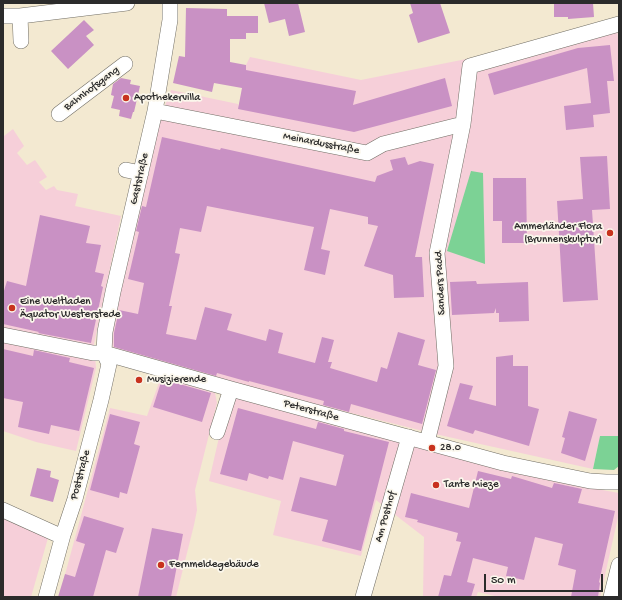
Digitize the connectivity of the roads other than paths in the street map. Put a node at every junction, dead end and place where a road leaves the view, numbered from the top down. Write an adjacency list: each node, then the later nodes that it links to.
1 (127, 3): 4 (street)
2 (170, 3): 8 (street, Gaststraße)
3 (3, 16): 4 (street)
4 (20, 16): 6 (street)
5 (619, 24): 10 (street)
6 (21, 41)
7 (125, 64): 9 (street, Bahnhofsgang)
8 (155, 111): 10 (street, Meinardusstraße); 12 (street, Gaststraße)
9 (59, 114)
10 (463, 124): 18 (street, Sanders Padd)
11 (126, 170): 12 (street)
12 (141, 173): 14 (street, Gaststraße)
13 (3, 335): 14 (street, Peterstraße)
14 (104, 353): 15 (street, Peterstraße); 21 (street, Poststraße)
15 (231, 389): 16 (street); 17 (street, Peterstraße)
16 (217, 432)
17 (409, 437): 18 (street, Peterstraße); 24 (street, Am Posthof)
18 (427, 442): 19 (street, Peterstraße)
19 (619, 482)
20 (3, 510): 21 (street)
21 (63, 535): 23 (street, Poststraße)
22 (619, 564): 25 (street)
23 (46, 597)
24 (363, 597)
25 (611, 597)

